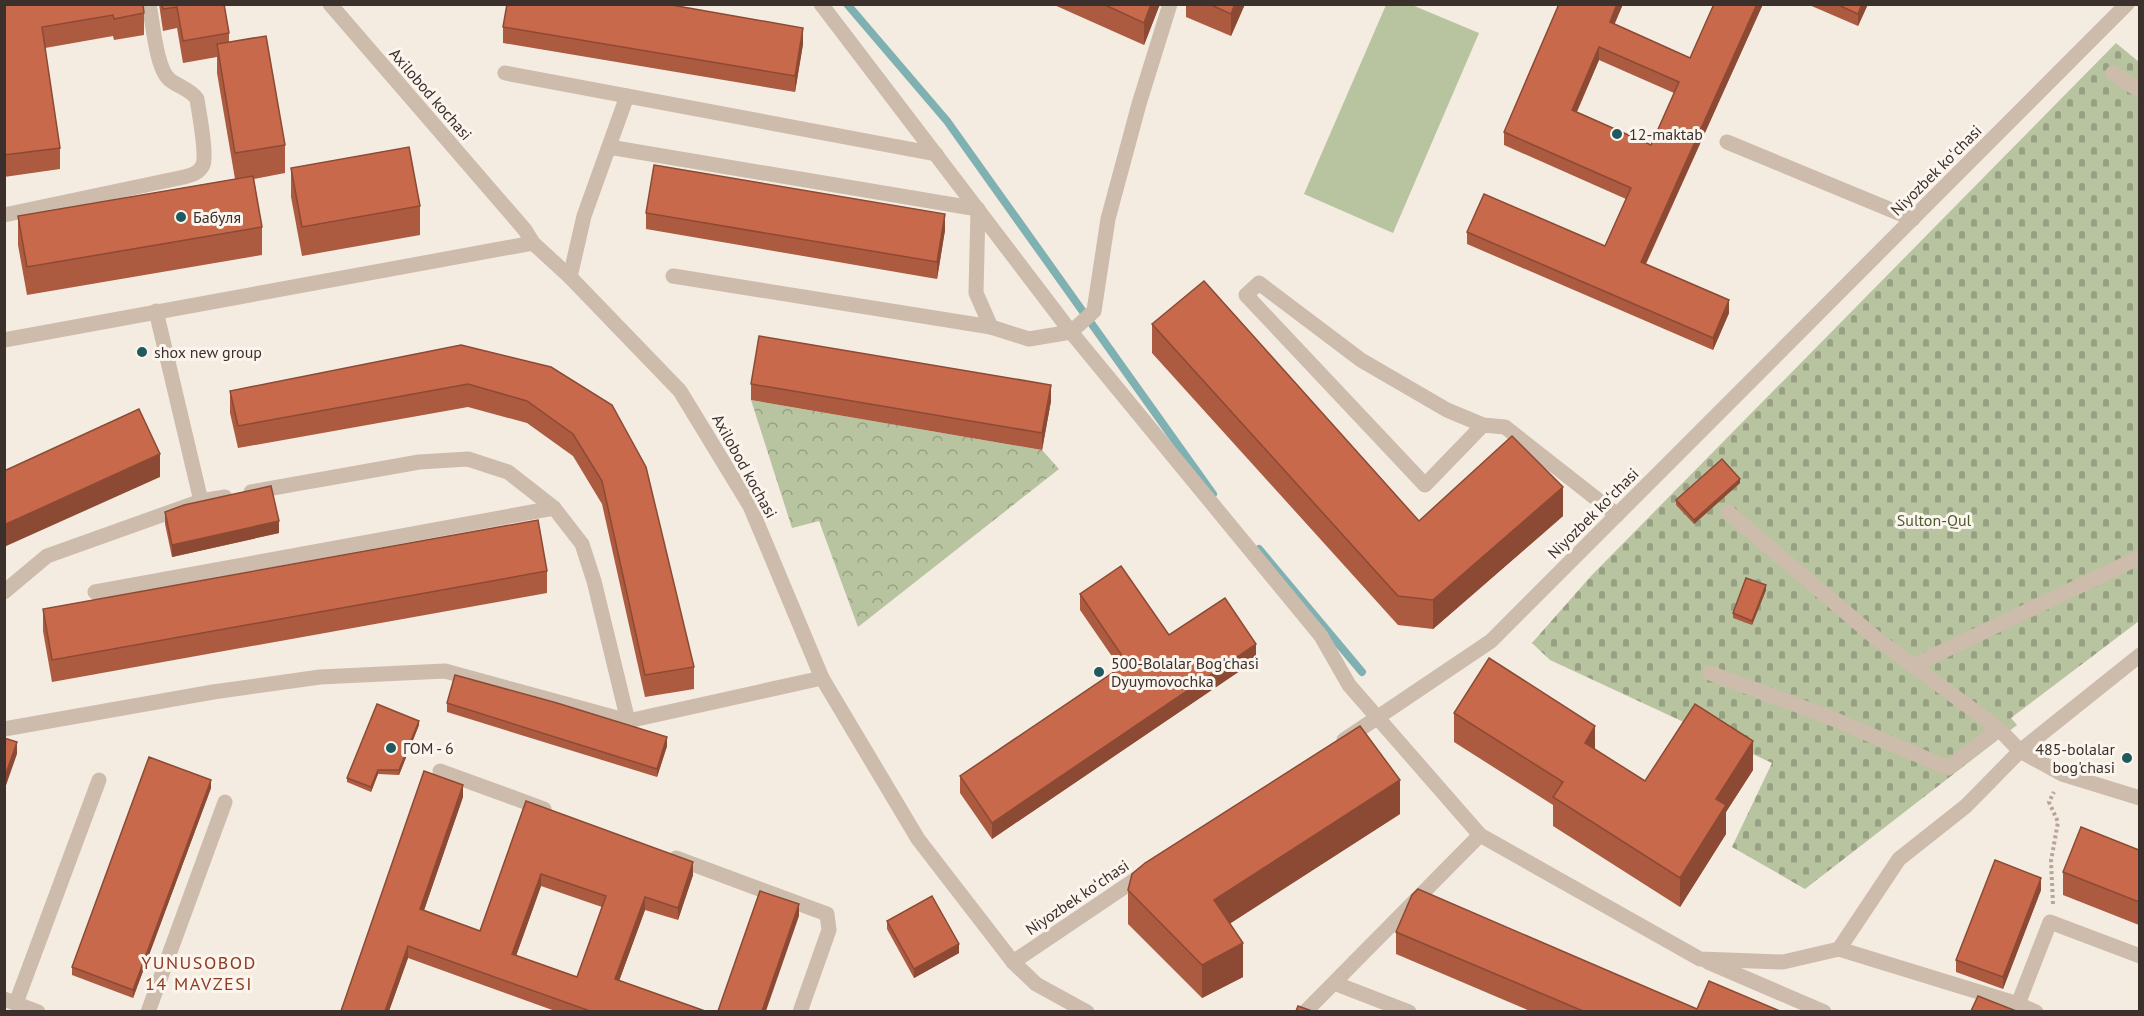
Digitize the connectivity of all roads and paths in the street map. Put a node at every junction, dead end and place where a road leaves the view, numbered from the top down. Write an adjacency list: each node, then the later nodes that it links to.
1 (149, 4): 14 (street)
2 (330, 4): 16 (street, Axilobod kochasi)
3 (820, 4): 12 (street)
4 (1170, 4): 21 (street)
5 (2129, 6): 15 (street, Niyozbek koʻchasi)
6 (505, 73): 9 (street)
7 (2114, 74): 8 (street)
8 (2139, 92)
9 (627, 96): 11 (street); 12 (street)
10 (1726, 142): 15 (street)
11 (609, 147): 13 (street); 17 (street)
12 (936, 154): 13 (street)
13 (978, 209): 20 (street); 21 (street)
14 (4, 215)
15 (1912, 219): 27 (street, Niyozbek koʻchasi)
16 (533, 243): 17 (street, Axilobod kochasi); 19 (street)
17 (570, 276): 34 (street, Axilobod kochasi)
18 (673, 276): 20 (street)
19 (156, 311): 22 (street); 24 (street)
20 (991, 327): 21 (street)
21 (1071, 332): 35 (street)
22 (4, 340)
23 (1483, 425): 23 (street); 27 (street)
24 (201, 501): 25 (street); 29 (street)
25 (554, 508): 30 (street); 36 (street)
26 (1728, 512): 32 (street)
27 (1617, 514): 35 (street, Niyozbek koʻchasi)
28 (2139, 557): 32 (street)
29 (4, 592)
30 (95, 592)
31 (2139, 655): 40 (street)
32 (1912, 666): 38 (street)
33 (1710, 673): 38 (street)
34 (822, 678): 36 (street); 54 (street, Axilobod kochasi)
35 (1377, 718): 39 (street, Niyozbek koʻchasi); 47 (street)
36 (628, 721): 37 (street)
37 (4, 729)
38 (1999, 729): 40 (street)
39 (1328, 751)
40 (2020, 751): 42 (street); 51 (street)
41 (440, 771): 46 (street)
42 (2062, 774): 44 (street); 50 (path)
43 (99, 780): 56 (street)
44 (2139, 798)
45 (225, 802): 59 (street)
46 (561, 816)
47 (1480, 835): 53 (street); 55 (street)
48 (661, 852): 60 (street)
49 (1160, 863): 54 (street, Niyozbek koʻchasi)
50 (2050, 922): 52 (street); 57 (street)
51 (1839, 949): 53 (street); 57 (street)
52 (2139, 956)
53 (1700, 959): 64 (street)
54 (1012, 962): 61 (street, Axilobod kochasi)
55 (1334, 983): 62 (street); 63 (street)
56 (10, 1001): 58 (street)
57 (2018, 1004): 65 (street)
58 (38, 1011)
59 (148, 1011)
60 (800, 1011)
61 (1087, 1011)
62 (1305, 1011)
63 (1409, 1011)
64 (1824, 1011)
65 (2036, 1011)

